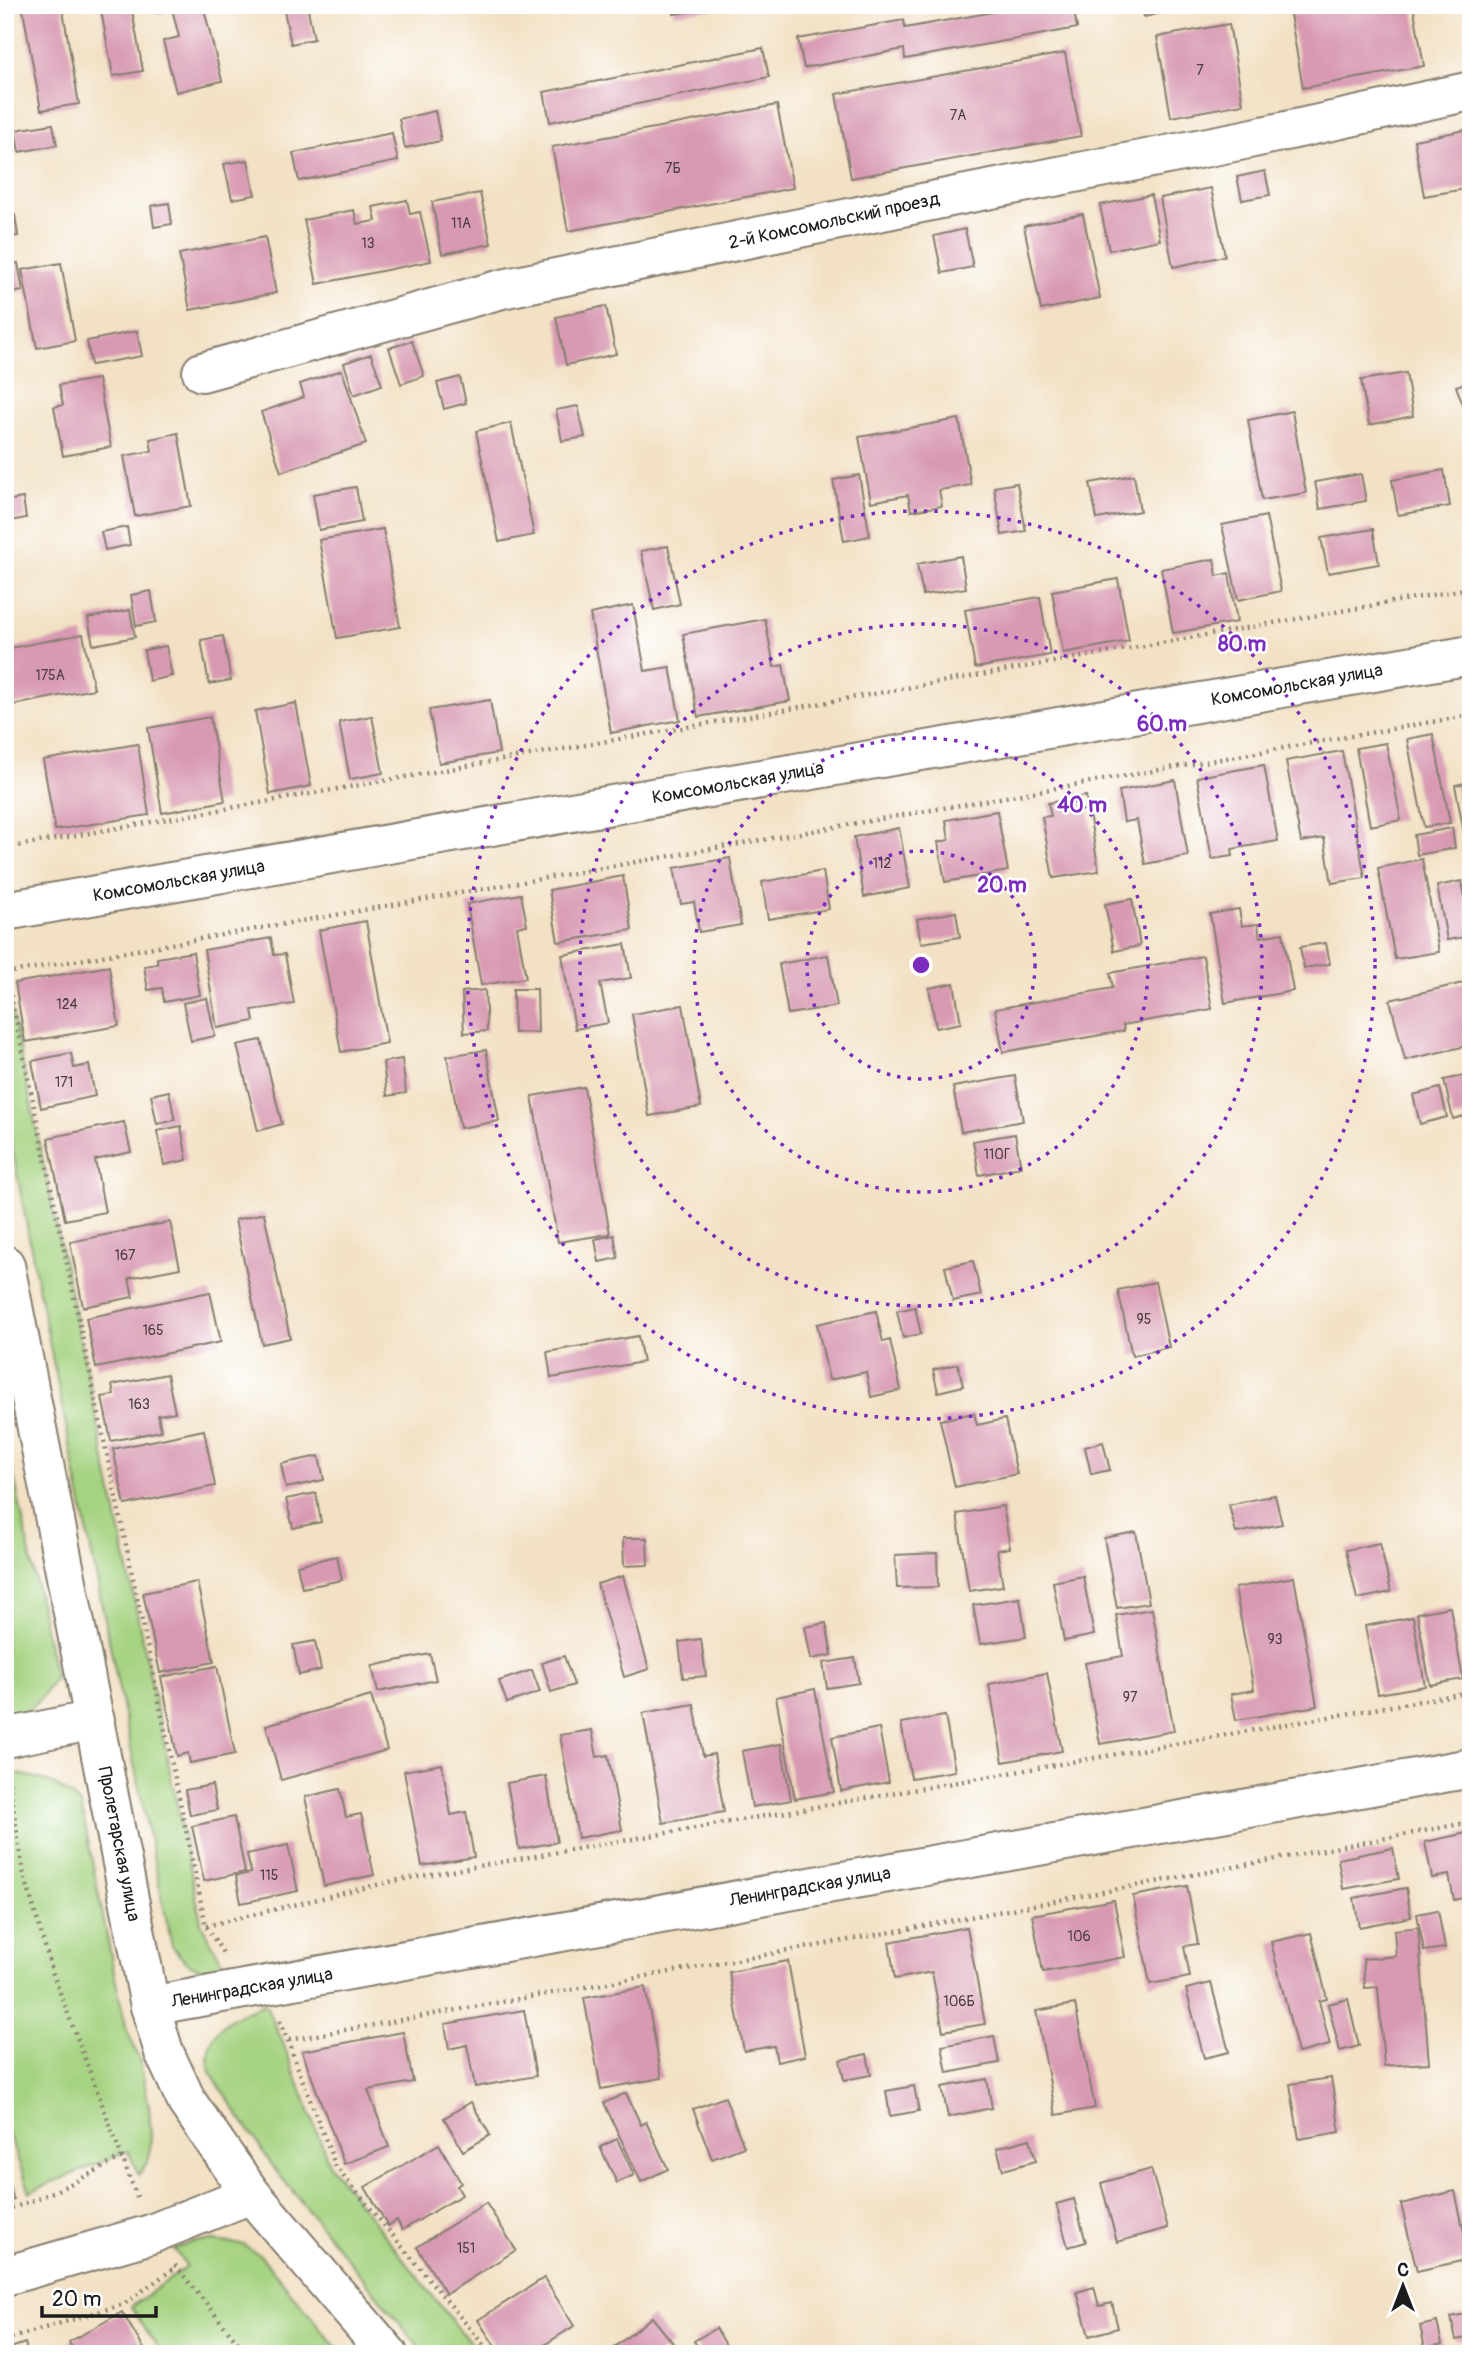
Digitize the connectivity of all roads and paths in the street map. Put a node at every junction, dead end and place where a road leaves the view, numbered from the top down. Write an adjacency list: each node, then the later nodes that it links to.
1 (1471, 91): 2 (street, 2-й Комсомольский проезд)
2 (202, 372)
3 (1471, 588): 6 (path)
4 (1471, 655): 7 (street, Комсомольская улица)
5 (1471, 715): 8 (path)
6 (5, 848)
7 (5, 911)
8 (6, 971): 15 (path)
9 (5, 1265): 11 (street, Пролетарская улица)
10 (1471, 1692): 15 (path)
11 (94, 1720): 12 (street); 17 (street, Пролетарская улица)
12 (6, 1756): 19 (path)
13 (1471, 1768): 16 (street, Ленинградская улица)
14 (1471, 1822): 18 (path)
15 (206, 1926): 16 (path)
16 (265, 1986): 17 (street, Ленинградская улица); 18 (path)
17 (150, 2006): 20 (street, Пролетарская улица)
18 (289, 2040): 28 (path)
19 (122, 2157): 21 (path); 22 (path)
20 (251, 2194): 22 (street); 27 (street, Пролетарская улица)
21 (5, 2210)
22 (151, 2234): 23 (path); 24 (street)
23 (177, 2267): 25 (path); 26 (path)
24 (5, 2276)
25 (5, 2340)
26 (247, 2354)
27 (388, 2354)
28 (491, 2354)

